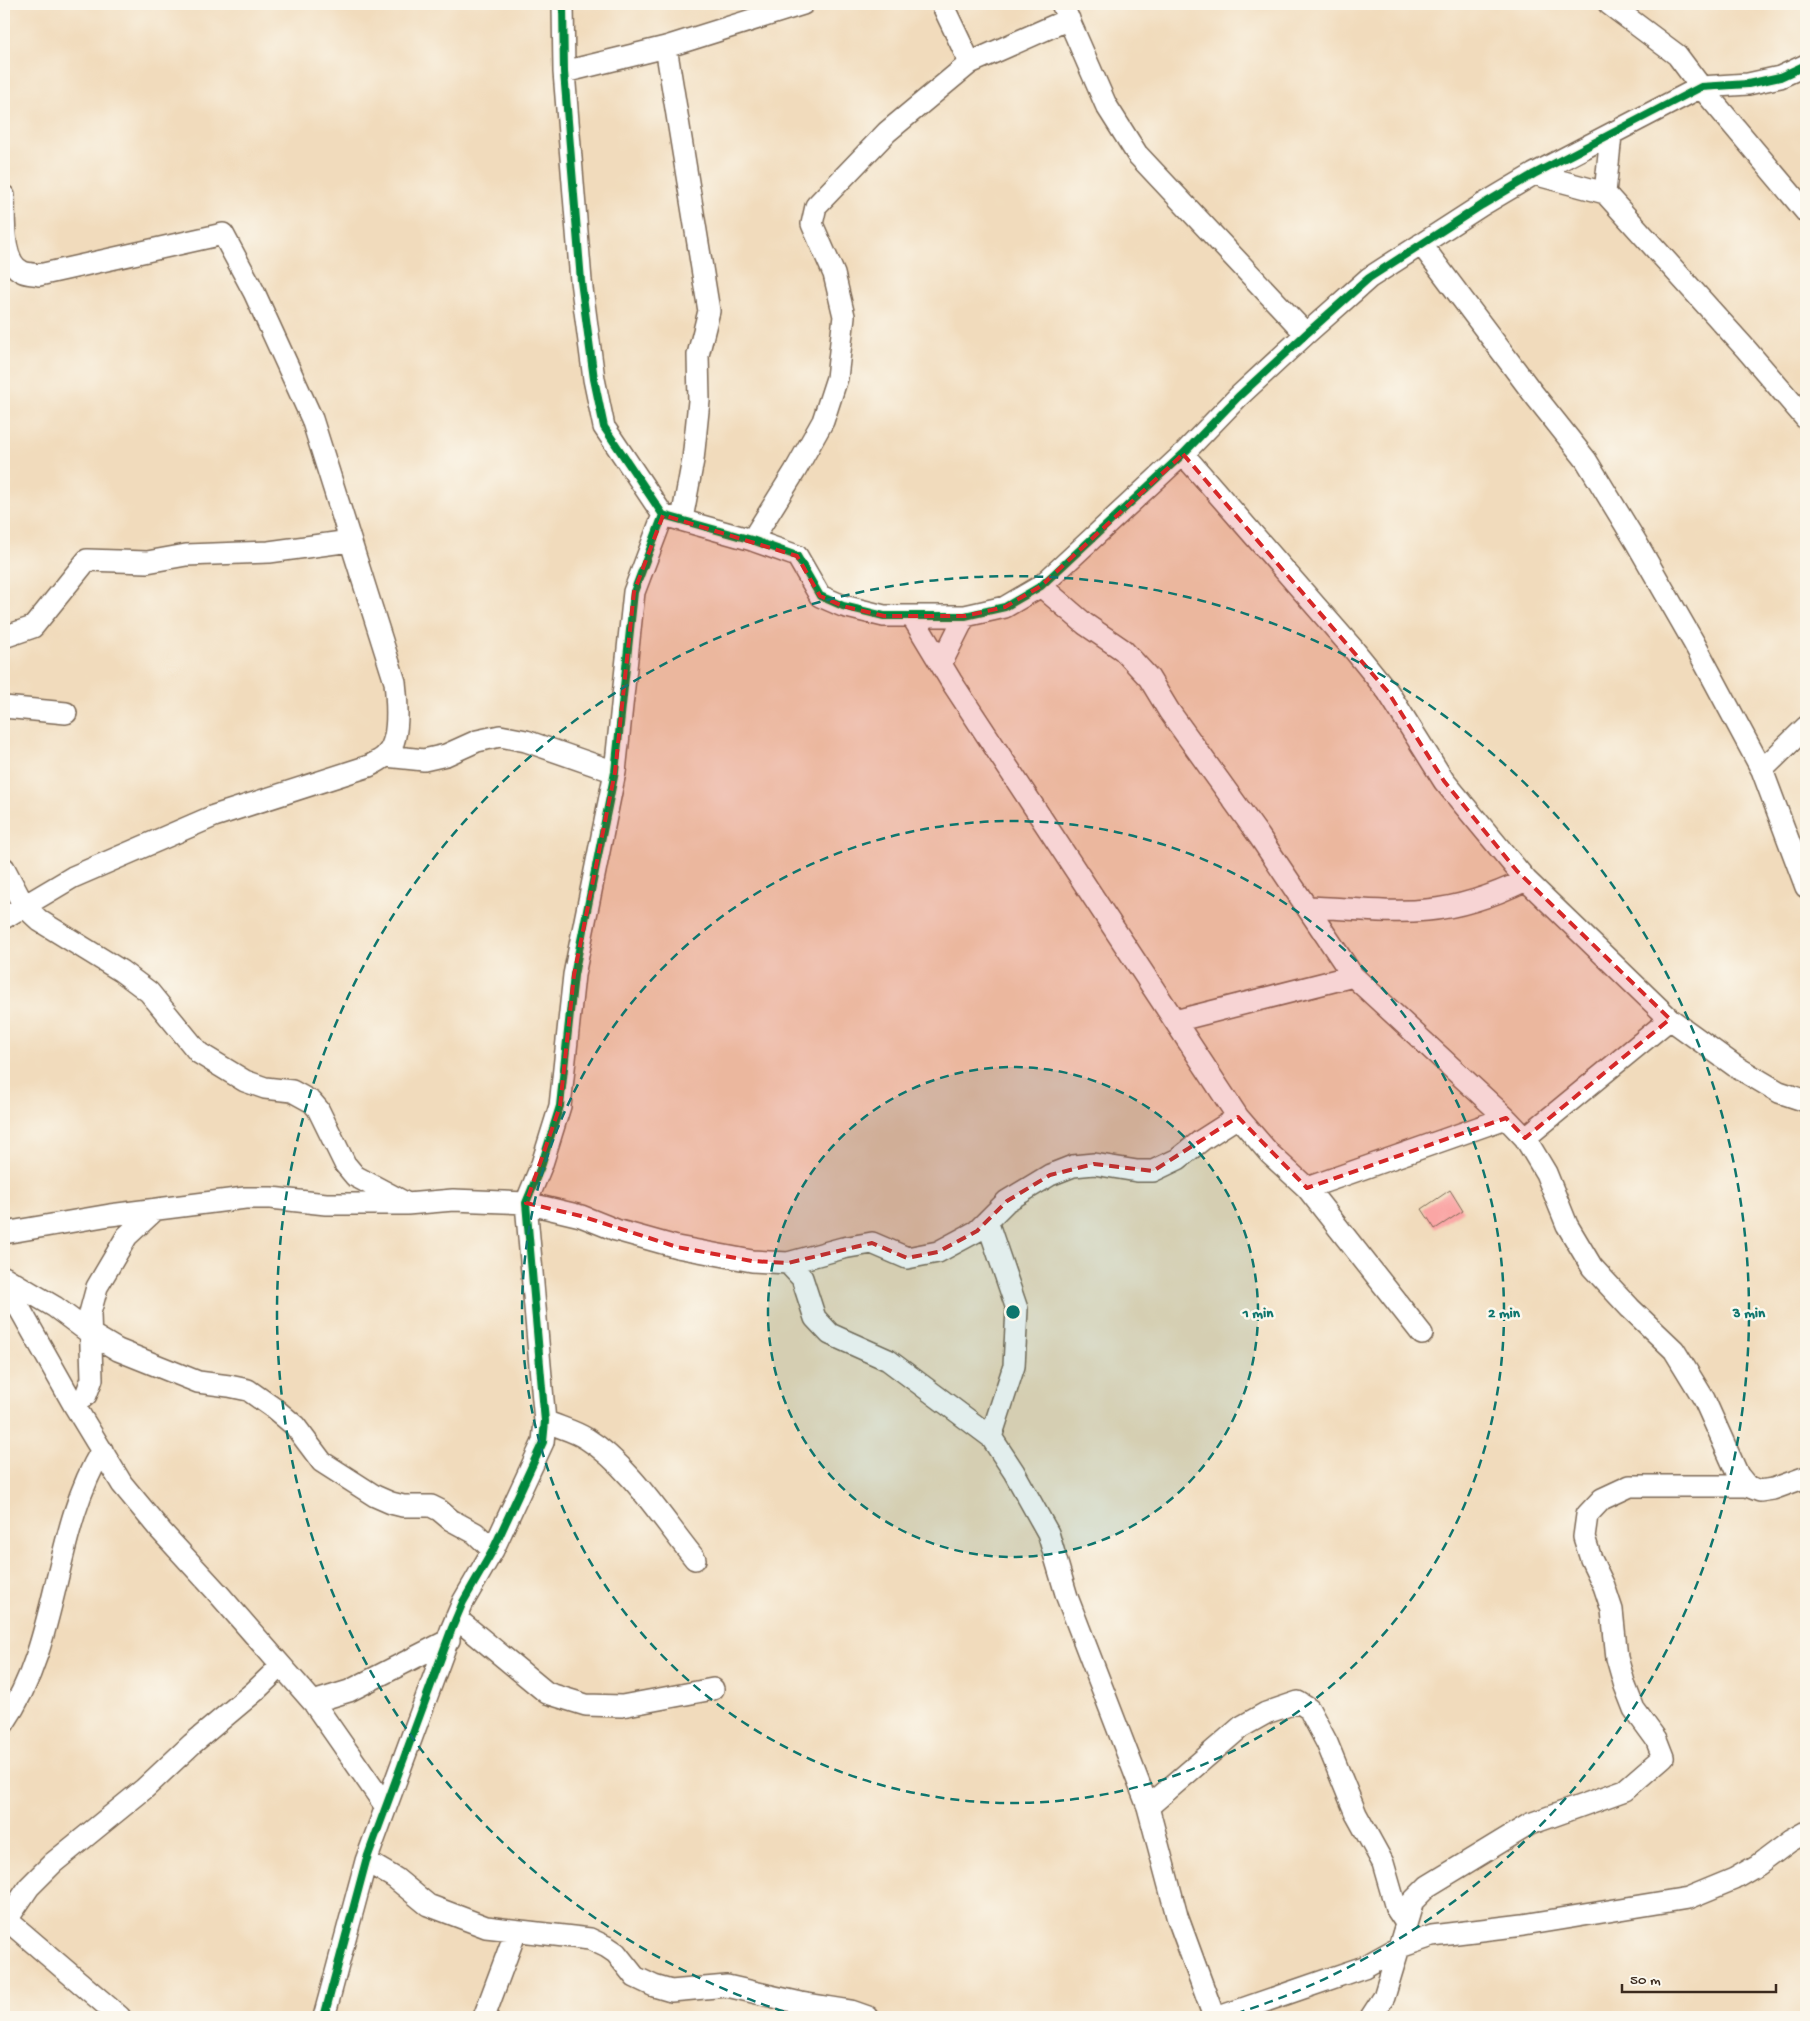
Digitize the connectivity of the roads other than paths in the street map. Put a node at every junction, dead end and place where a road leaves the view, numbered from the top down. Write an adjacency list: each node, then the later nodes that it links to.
1 (563, 4): 10 (street)
2 (803, 4): 5 (street)
3 (942, 4): 8 (street)
4 (1609, 4): 11 (street)
5 (769, 10): 7 (street)
6 (1066, 11): 8 (street); 18 (street)
7 (666, 47): 10 (street); 21 (street)
8 (970, 63): 22 (street)
9 (1806, 65): 11 (street)
10 (564, 72): 21 (street)
11 (1701, 87): 12 (street); 16 (street)
12 (1611, 135): 13 (street); 14 (street)
13 (1534, 174): 14 (street); 17 (street)
14 (1605, 193): 19 (street)
15 (4, 196): 23 (street)
16 (1806, 212)
17 (1421, 244): 18 (street); 33 (street)
18 (1306, 334): 20 (street)
19 (1806, 419)
20 (1183, 454): 24 (street); 37 (street)
21 (672, 517): 22 (street); 34 (street)
22 (752, 540): 26 (street)
23 (350, 541): 27 (street); 32 (street)
24 (1041, 586): 25 (street); 39 (street)
25 (965, 616): 26 (street); 28 (street)
26 (913, 618): 28 (street)
27 (4, 636)
28 (941, 664): 43 (street)
29 (4, 706): 30 (street)
30 (66, 713)
31 (1806, 727): 33 (street)
32 (386, 756): 34 (street); 38 (street)
33 (1762, 770): 36 (street)
34 (615, 772): 49 (street)
35 (4, 868): 38 (street)
36 (1805, 876)
37 (1526, 880): 39 (street); 42 (street)
38 (24, 906): 40 (street); 50 (street)
39 (1307, 907): 41 (street)
40 (4, 918)
41 (1353, 976): 43 (street); 46 (street)
42 (1670, 1019): 44 (street); 47 (street)
43 (1175, 1021): 45 (street)
44 (1806, 1101)
45 (1238, 1117): 48 (street); 52 (street)
46 (1506, 1118): 47 (street); 48 (street)
47 (1525, 1138): 63 (street)
48 (1307, 1188): 57 (street)
49 (526, 1203): 50 (street); 54 (street); 59 (street)
50 (406, 1204): 51 (street)
51 (156, 1210): 53 (street); 56 (street)
52 (987, 1221): 54 (street); 60 (street)
53 (4, 1233)
54 (788, 1263): 60 (street)
55 (4, 1279): 56 (street); 58 (street)
56 (90, 1334): 58 (street); 64 (street)
57 (1422, 1334)
58 (74, 1405): 61 (street)
59 (545, 1421): 64 (street); 65 (street)
60 (991, 1437): 73 (street)
61 (102, 1450): 68 (street); 71 (street)
62 (1806, 1477): 63 (street)
63 (1747, 1486): 77 (street)
64 (493, 1550): 66 (street)
65 (695, 1559)
66 (456, 1618): 67 (street); 69 (street)
67 (449, 1640): 70 (street); 72 (street)
68 (281, 1666): 70 (street); 76 (street)
69 (713, 1689)
70 (313, 1702): 72 (street)
71 (4, 1723)
72 (386, 1806): 75 (street)
73 (1148, 1807): 77 (street); 84 (street)
74 (1806, 1832): 79 (street)
75 (366, 1861): 78 (street); 81 (street)
76 (5, 1922): 80 (street)
77 (1406, 1922): 79 (street)
78 (516, 1931): 82 (street); 83 (street)
79 (1400, 1947): 85 (street); 86 (street)
80 (120, 2017)
81 (324, 2017)
82 (484, 2017)
83 (868, 2017)
84 (1214, 2017)
85 (1219, 2017)
86 (1371, 2017)

